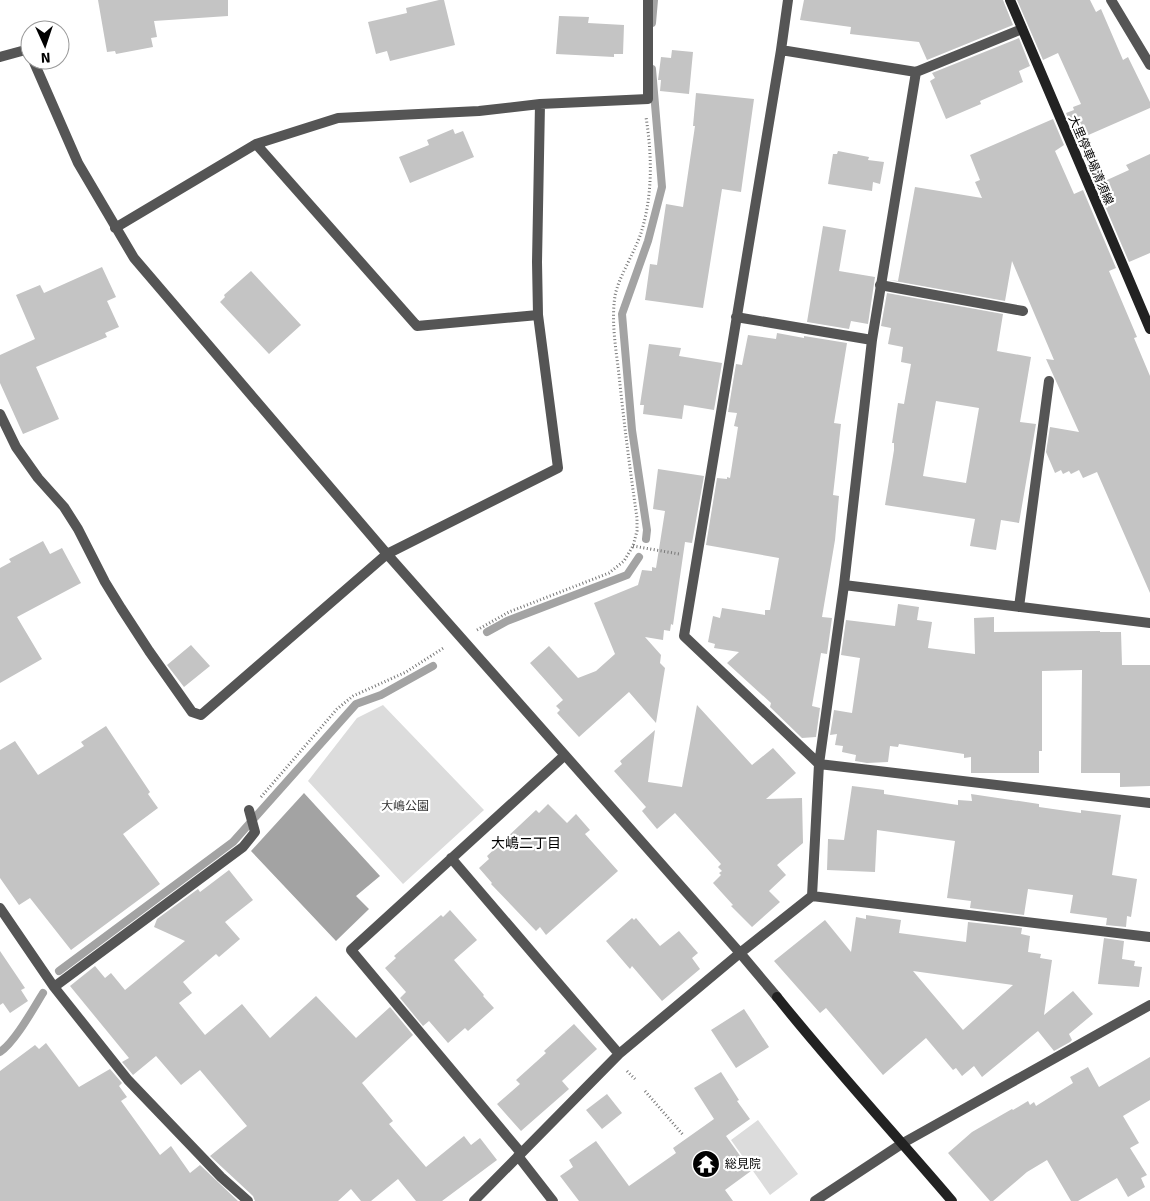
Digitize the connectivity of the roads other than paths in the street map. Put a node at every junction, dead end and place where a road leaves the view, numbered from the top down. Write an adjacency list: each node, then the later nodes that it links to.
1 (648, 0): 12 (street)
2 (788, 0): 6 (street)
3 (1010, 0): 5 (main road, 大里停車場清須線)
4 (1111, 0): 9 (street)
5 (1022, 29): 11 (street); 19 (main road, 大里停車場清須線)
6 (782, 50): 11 (street); 18 (street)
7 (20, 51): 8 (street)
8 (0, 57)
9 (1150, 65)
10 (37, 70): 14 (street)
11 (916, 72): 15 (street)
12 (540, 104): 13 (street); 17 (street)
13 (256, 144): 14 (street); 17 (street)
14 (115, 228): 23 (street)
15 (880, 285): 16 (street); 20 (street)
16 (1023, 311)
17 (538, 315): 23 (street)
18 (736, 316): 20 (street); 28 (street)
19 (1150, 329)
20 (872, 340): 24 (street)
21 (1049, 381): 25 (street)
22 (0, 414): 23 (street)
23 (387, 554): 27 (street)
24 (844, 585): 25 (street); 28 (street)
25 (1019, 607): 26 (street)
26 (1150, 623)
27 (565, 755): 31 (street); 35 (street)
28 (818, 764): 29 (street); 32 (street)
29 (1150, 803)
30 (249, 812): 36 (street)
31 (451, 858): 39 (street); 41 (street)
32 (812, 896): 34 (street); 35 (street)
33 (1, 912): 36 (street)
34 (1150, 936)
35 (740, 953): 37 (street); 39 (street)
36 (54, 987): 42 (street)
37 (777, 997): 40 (main road)
38 (1150, 1006): 40 (street)
39 (619, 1054): 41 (street)
40 (903, 1143): 45 (street); 46 (main road)
41 (519, 1154): 43 (street); 44 (street)
42 (248, 1201)
43 (474, 1201)
44 (553, 1201)
45 (815, 1201)
46 (952, 1201)

